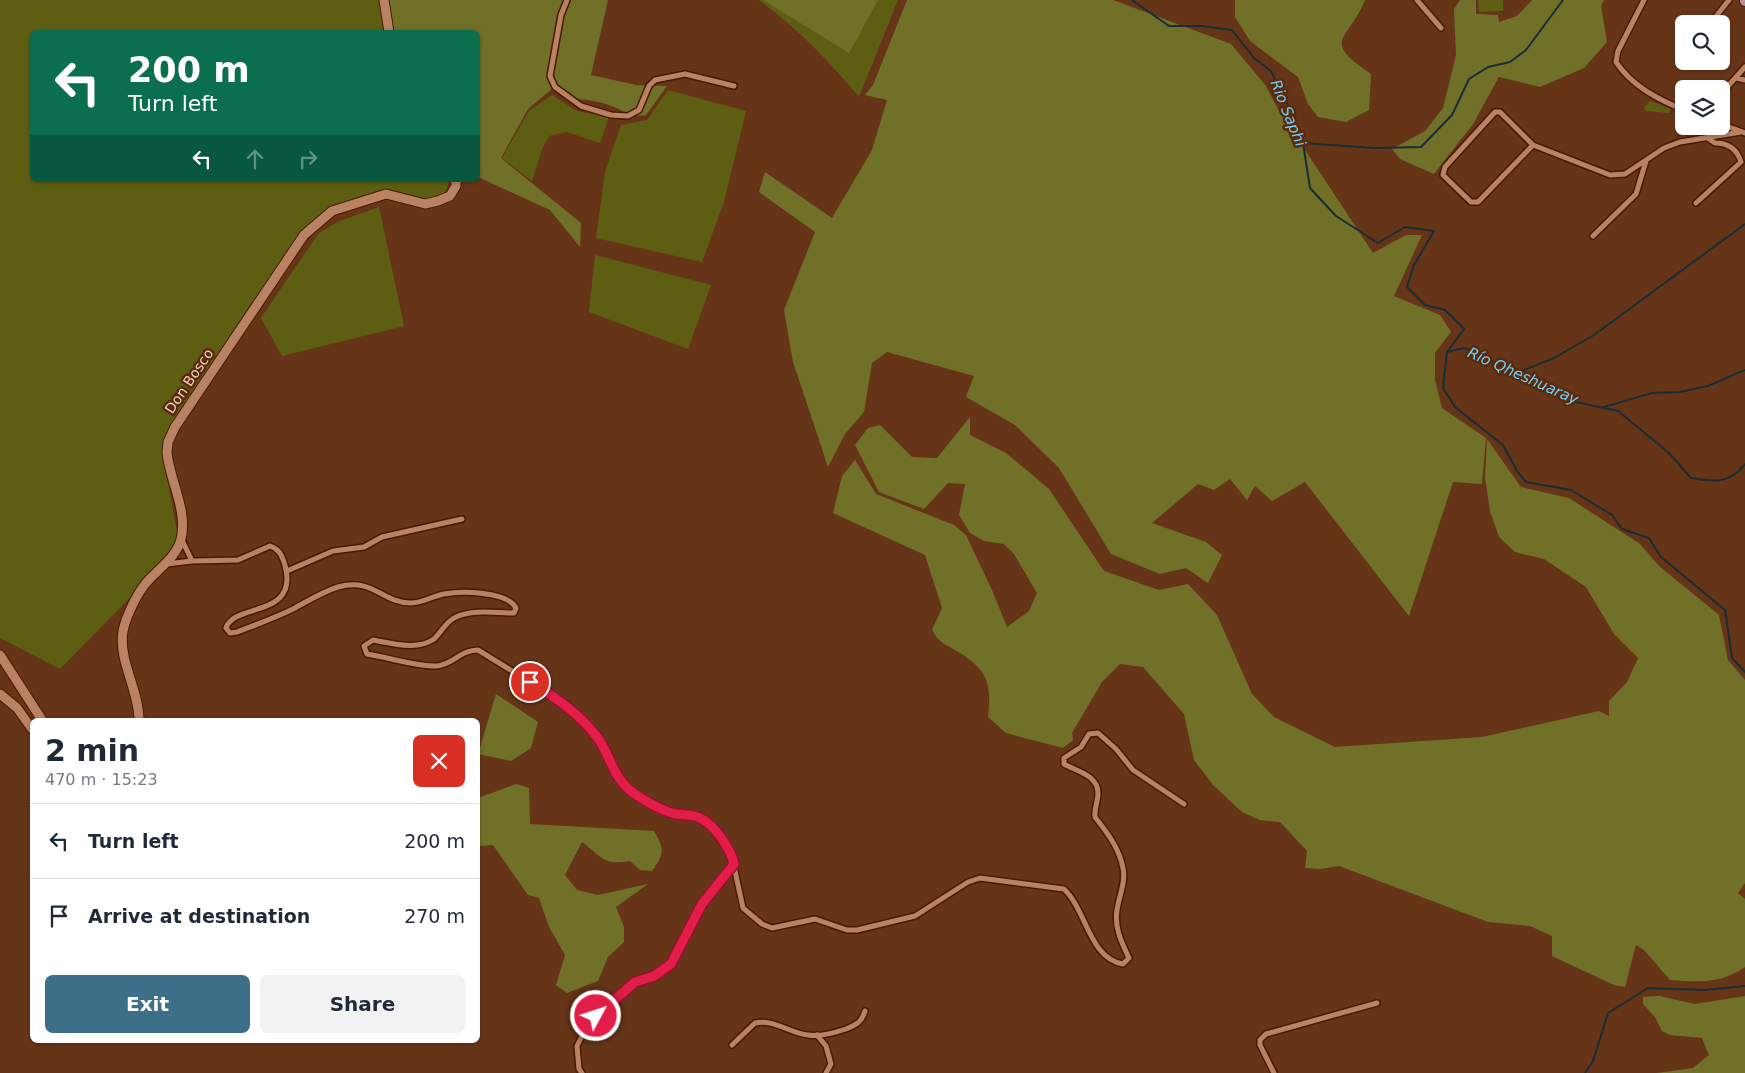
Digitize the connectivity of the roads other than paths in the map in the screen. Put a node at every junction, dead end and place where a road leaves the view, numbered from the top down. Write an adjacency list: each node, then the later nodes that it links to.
1 (384, 0): 8 (street)
2 (567, 0): 13 (street)
3 (1417, 0): 7 (street)
4 (1644, 0): 14 (street)
5 (1729, 0): 6 (street)
6 (1717, 15)
7 (1441, 28)
8 (389, 30)
9 (1745, 68): 10 (street)
10 (1736, 78): 11 (street); 12 (street)
11 (1745, 80)
12 (1730, 84)
13 (734, 86)
14 (1675, 106)
15 (1730, 127): 16 (street)
16 (1743, 132): 17 (street)
17 (1709, 139): 19 (street); 21 (street)
18 (1533, 145): 18 (street); 19 (street)
19 (1646, 161): 22 (street)
20 (456, 182): 24 (street, Don Bosco)
21 (1696, 203)
22 (1593, 236)
23 (462, 518): 27 (street)
24 (181, 540): 25 (street); 26 (street)
25 (192, 561): 26 (street); 27 (street)
26 (166, 564): 31 (street)
27 (286, 571): 34 (street)
28 (0, 654): 30 (street)
29 (0, 694): 32 (street)
30 (41, 718)
31 (139, 718)
32 (30, 726)
33 (1184, 804): 34 (street)
34 (734, 864): 39 (street)
35 (1377, 1003): 41 (street)
36 (865, 1012): 37 (street)
37 (817, 1035): 38 (street); 40 (street)
38 (732, 1045)
39 (582, 1073)
40 (826, 1073)
41 (1274, 1073)

